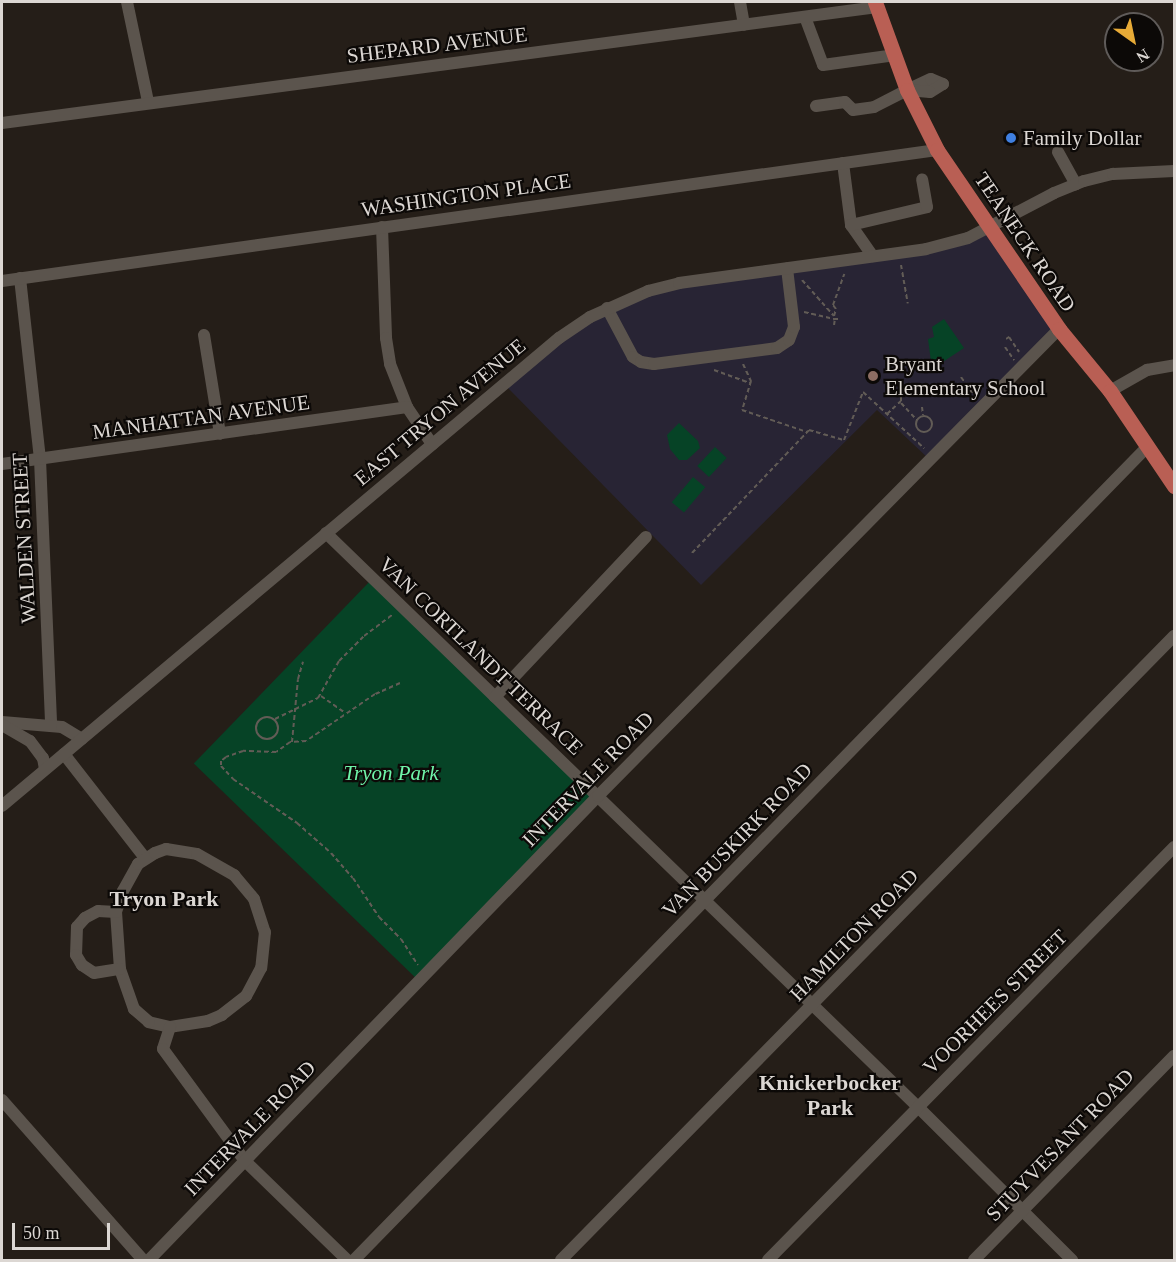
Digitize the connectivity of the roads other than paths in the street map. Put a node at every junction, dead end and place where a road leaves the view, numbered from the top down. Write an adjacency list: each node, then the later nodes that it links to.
1 (127, 2): 8 (street)
2 (740, 2): 5 (street)
3 (876, 4): 4 (street, SHEPARD AVENUE); 6 (main road, TEANECK ROAD)
4 (805, 17): 5 (street, SHEPARD AVENUE); 6 (street)
5 (744, 25): 8 (street, SHEPARD AVENUE)
6 (895, 55): 7 (main road, TEANECK ROAD)
7 (907, 90): 9 (street); 11 (main road, TEANECK ROAD)
8 (148, 102): 10 (street, SHEPARD AVENUE)
9 (816, 106)
10 (2, 123)
11 (937, 150): 13 (street, WASHINGTON PLACE); 19 (main road, TEANECK ROAD)
12 (1058, 152): 16 (street)
13 (843, 163): 17 (street); 18 (street, WASHINGTON PLACE)
14 (1174, 171): 16 (street, EAST TRYON AVENUE)
15 (921, 179): 17 (street)
16 (1076, 184): 19 (street, EAST TRYON AVENUE)
17 (851, 225): 20 (street)
18 (381, 226): 22 (street, WASHINGTON PLACE); 29 (street)
19 (991, 227): 20 (street, EAST TRYON AVENUE); 25 (main road, TEANECK ROAD)
20 (873, 256): 21 (street, EAST TRYON AVENUE)
21 (789, 268): 24 (street, EAST TRYON AVENUE); 24 (street)
22 (20, 278): 23 (street, WASHINGTON PLACE); 33 (street, WALDEN STREET)
23 (2, 281)
24 (607, 308): 31 (street, EAST TRYON AVENUE)
25 (1059, 329): 28 (main road, TEANECK ROAD); 45 (street, INTERVALE ROAD)
26 (204, 335): 30 (street)
27 (1174, 365): 28 (street)
28 (1110, 391): 32 (main road, TEANECK ROAD)
29 (407, 407): 30 (street, MANHATTAN AVENUE); 31 (street)
30 (220, 434): 33 (street, MANHATTAN AVENUE)
31 (432, 444): 36 (street, EAST TRYON AVENUE)
32 (1148, 446): 35 (main road, TEANECK ROAD); 49 (street, VAN BUSKIRK ROAD)
33 (40, 459): 34 (street, MANHATTAN AVENUE); 41 (street, WALDEN STREET)
34 (2, 464)
35 (1174, 486)
36 (326, 533): 39 (street, VAN CORTLANDT TERRACE); 42 (street, EAST TRYON AVENUE)
37 (646, 537): 39 (street)
38 (1174, 636): 52 (street, HAMILTON ROAD)
39 (495, 697): 45 (street, VAN CORTLANDT TERRACE)
40 (2, 724): 41 (street); 44 (street)
41 (51, 726): 42 (street)
42 (82, 739): 43 (street, EAST TRYON AVENUE)
43 (64, 754): 44 (street, EAST TRYON AVENUE); 48 (street)
44 (45, 769): 46 (street, EAST TRYON AVENUE)
45 (597, 796): 49 (street, VAN CORTLANDT TERRACE); 57 (street, INTERVALE ROAD)
46 (2, 806)
47 (1174, 847): 56 (street, VOORHEES STREET)
48 (145, 858): 50 (street); 53 (street)
49 (705, 900): 52 (street, VAN CORTLANDT TERRACE); 62 (street, VAN BUSKIRK ROAD)
50 (116, 912): 51 (street); 51 (street)
51 (120, 969): 53 (street)
52 (812, 1005): 56 (street, VAN CORTLANDT TERRACE); 63 (street, HAMILTON ROAD)
53 (170, 1028): 57 (street)
54 (1174, 1056): 58 (street, STUYVESANT ROAD)
55 (2, 1100): 59 (street)
56 (919, 1107): 58 (street, VAN CORTLANDT TERRACE); 64 (street, VOORHEES STREET)
57 (245, 1161): 60 (street, INTERVALE ROAD); 61 (street)
58 (1022, 1211): 65 (street, STUYVESANT ROAD); 66 (street, VAN CORTLANDT TERRACE)
59 (143, 1260)
60 (149, 1260)
61 (347, 1260)
62 (354, 1260)
63 (561, 1260)
64 (768, 1260)
65 (974, 1260)
66 (1072, 1260)

